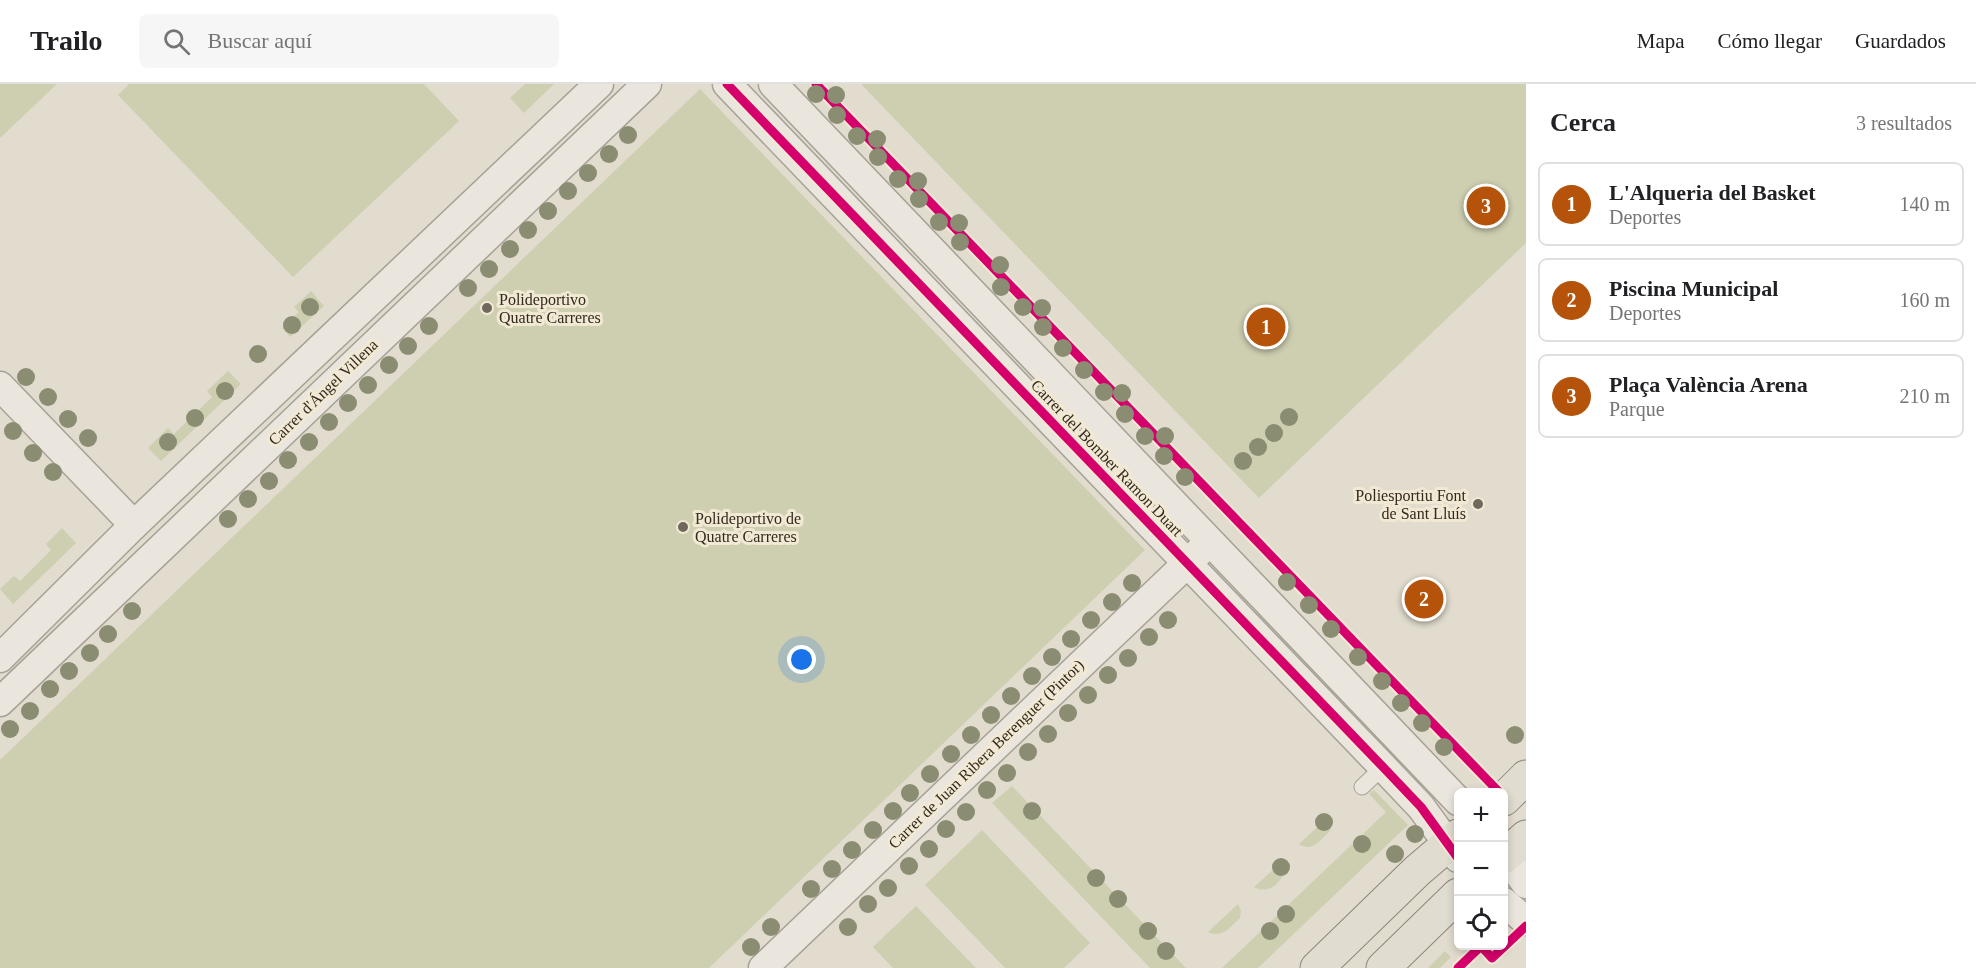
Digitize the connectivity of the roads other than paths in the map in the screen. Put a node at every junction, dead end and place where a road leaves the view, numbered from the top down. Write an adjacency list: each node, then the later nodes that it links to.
1 (599, 84): 6 (street, Carrer d'Ángel Villena)
2 (647, 84): 10 (street, Carrer d'Ángel Villena)
3 (727, 84): 8 (street, Carrer del Bomber Ramon Duart)
4 (773, 84): 7 (street, Carrer del Bomber Ramon Duart)
5 (0, 386): 6 (street)
6 (134, 525): 9 (street, Carrer d'Ángel Villena)
7 (1211, 542): 8 (street, Carrer de Juan Ribera Berenguer (Pintor)); 15 (street, Carrer del Bomber Ramon Duart)
8 (1188, 563): 11 (street, Carrer del Bomber Ramon Duart); 23 (street, Carrer de Juan Ribera Berenguer (Pintor))
9 (0, 657)
10 (0, 702)
11 (1383, 767): 13 (lane); 16 (street, Carrer del Bomber Ramon Duart)
12 (1526, 777): 14 (main road)
13 (1362, 787)
14 (1508, 794)
15 (1454, 797)
16 (1454, 845)
17 (1454, 847): 24 (main road)
18 (1509, 851): 19 (street)
19 (1526, 884)
20 (1457, 896): 25 (main road)
21 (1508, 906): 22 (street)
22 (1526, 921)
23 (763, 968)
24 (1317, 968)
25 (1383, 968)

